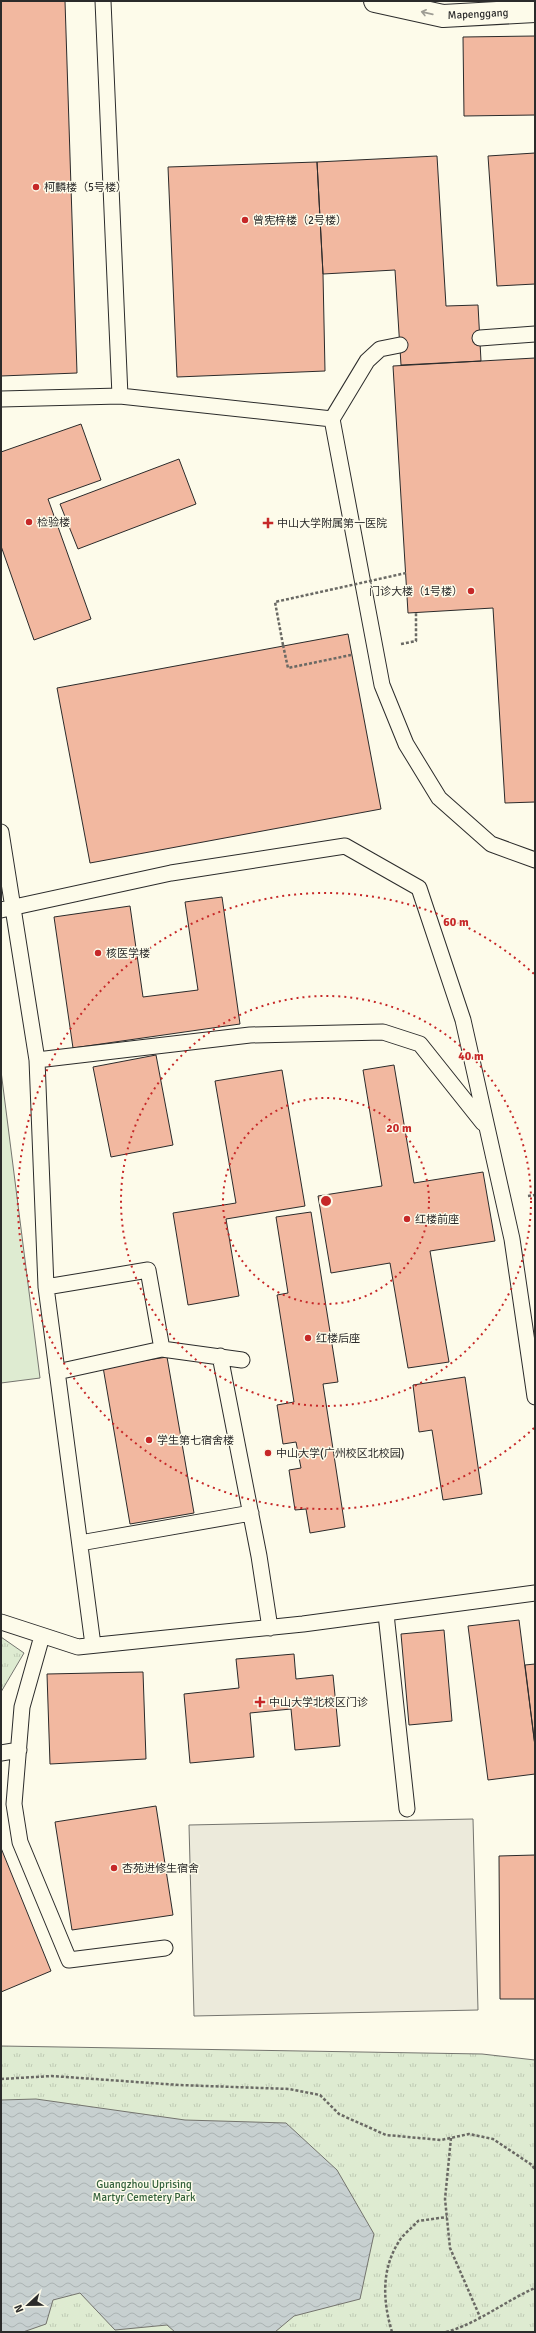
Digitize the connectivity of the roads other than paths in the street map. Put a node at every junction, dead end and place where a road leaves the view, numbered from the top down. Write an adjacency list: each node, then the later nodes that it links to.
1 (103, 1): 7 (lane)
2 (375, 1): 3 (street, Mapenggang, one-way to 2)
3 (535, 11)
4 (535, 334): 5 (lane)
5 (480, 338)
6 (400, 345): 9 (lane)
7 (120, 396): 8 (lane); 9 (lane)
8 (1, 399)
9 (332, 419): 11 (lane)
10 (1, 832): 12 (lane)
11 (535, 860)
12 (7, 908): 13 (lane); 14 (lane)
13 (37, 1060): 14 (lane); 15 (lane)
14 (486, 1126): 20 (lane)
15 (46, 1287): 16 (lane); 19 (lane)
16 (162, 1349): 17 (lane); 19 (lane)
17 (220, 1356): 18 (lane); 21 (lane)
18 (242, 1360)
19 (57, 1372): 22 (lane)
20 (535, 1397)
21 (251, 1513): 22 (lane); 26 (lane)
22 (80, 1543): 28 (lane)
23 (535, 1593): 24 (lane)
24 (386, 1614): 26 (lane); 31 (lane)
25 (1, 1622): 27 (lane)
26 (270, 1628): 28 (lane)
27 (42, 1636): 28 (lane); 29 (lane)
28 (93, 1645)
29 (19, 1750): 30 (lane); 32 (lane)
30 (1, 1753)
31 (407, 1809)
32 (165, 1948)

